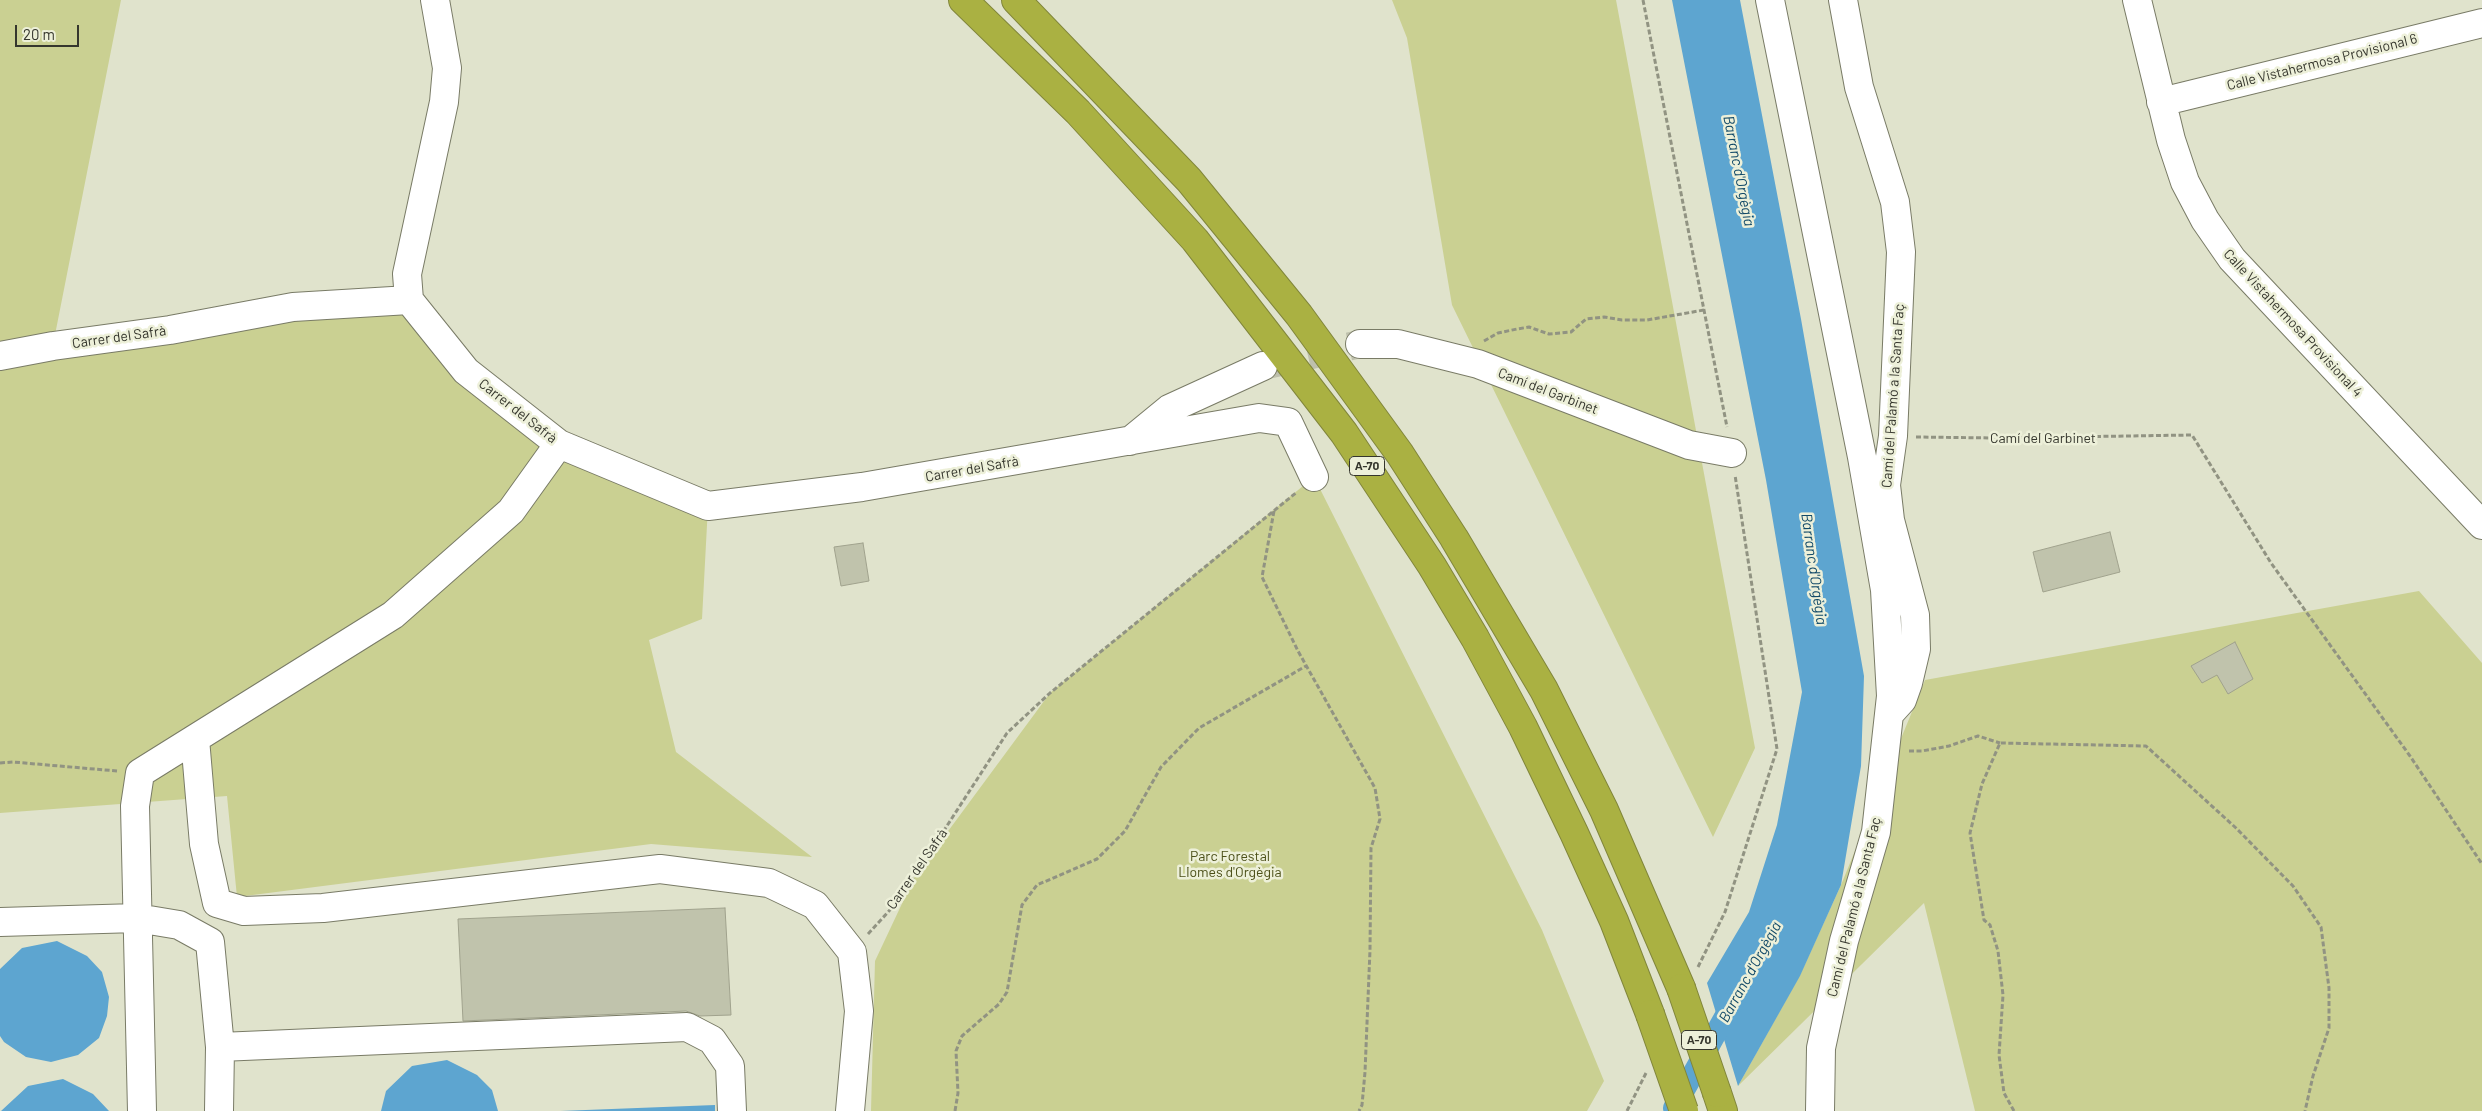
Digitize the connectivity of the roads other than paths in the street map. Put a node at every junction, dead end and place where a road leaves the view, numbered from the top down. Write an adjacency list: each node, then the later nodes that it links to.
1 (436, 0): 9 (street)
2 (963, 0): 28 (highway, A-70, bridge)
3 (1016, 0): 23 (highway, A-70, bridge)
4 (1770, 0): 18 (street)
5 (1843, 0): 18 (street, Camí del Palamó a la Santa Faç)
6 (2137, 0): 8 (street, Calle Vistahermosa Provisional 4)
7 (2482, 23): 8 (street, Calle Vistahermosa Provisional 6)
8 (2161, 102): 17 (street, Calle Vistahermosa Provisional 4)
9 (409, 300): 11 (street, Carrer del Safrà); 14 (street, Carrer del Safrà)
10 (1360, 344): 15 (street, Camí del Garbinet)
11 (0, 356)
12 (1263, 366): 13 (street)
13 (1129, 442): 14 (street, Carrer del Safrà); 16 (street, Carrer del Safrà)
14 (559, 444): 19 (street)
15 (1732, 453)
16 (1314, 477)
17 (2482, 525)
18 (1891, 712): 29 (street, Camí del Palamó a la Santa Faç)
19 (195, 739): 20 (street); 27 (street)
20 (137, 918): 21 (street); 22 (street); 24 (street)
21 (0, 922)
22 (220, 1047): 25 (street); 26 (street)
23 (1720, 1102)
24 (142, 1111)
25 (219, 1111)
26 (732, 1111)
27 (850, 1111)
28 (1684, 1111)
29 (1820, 1111)

